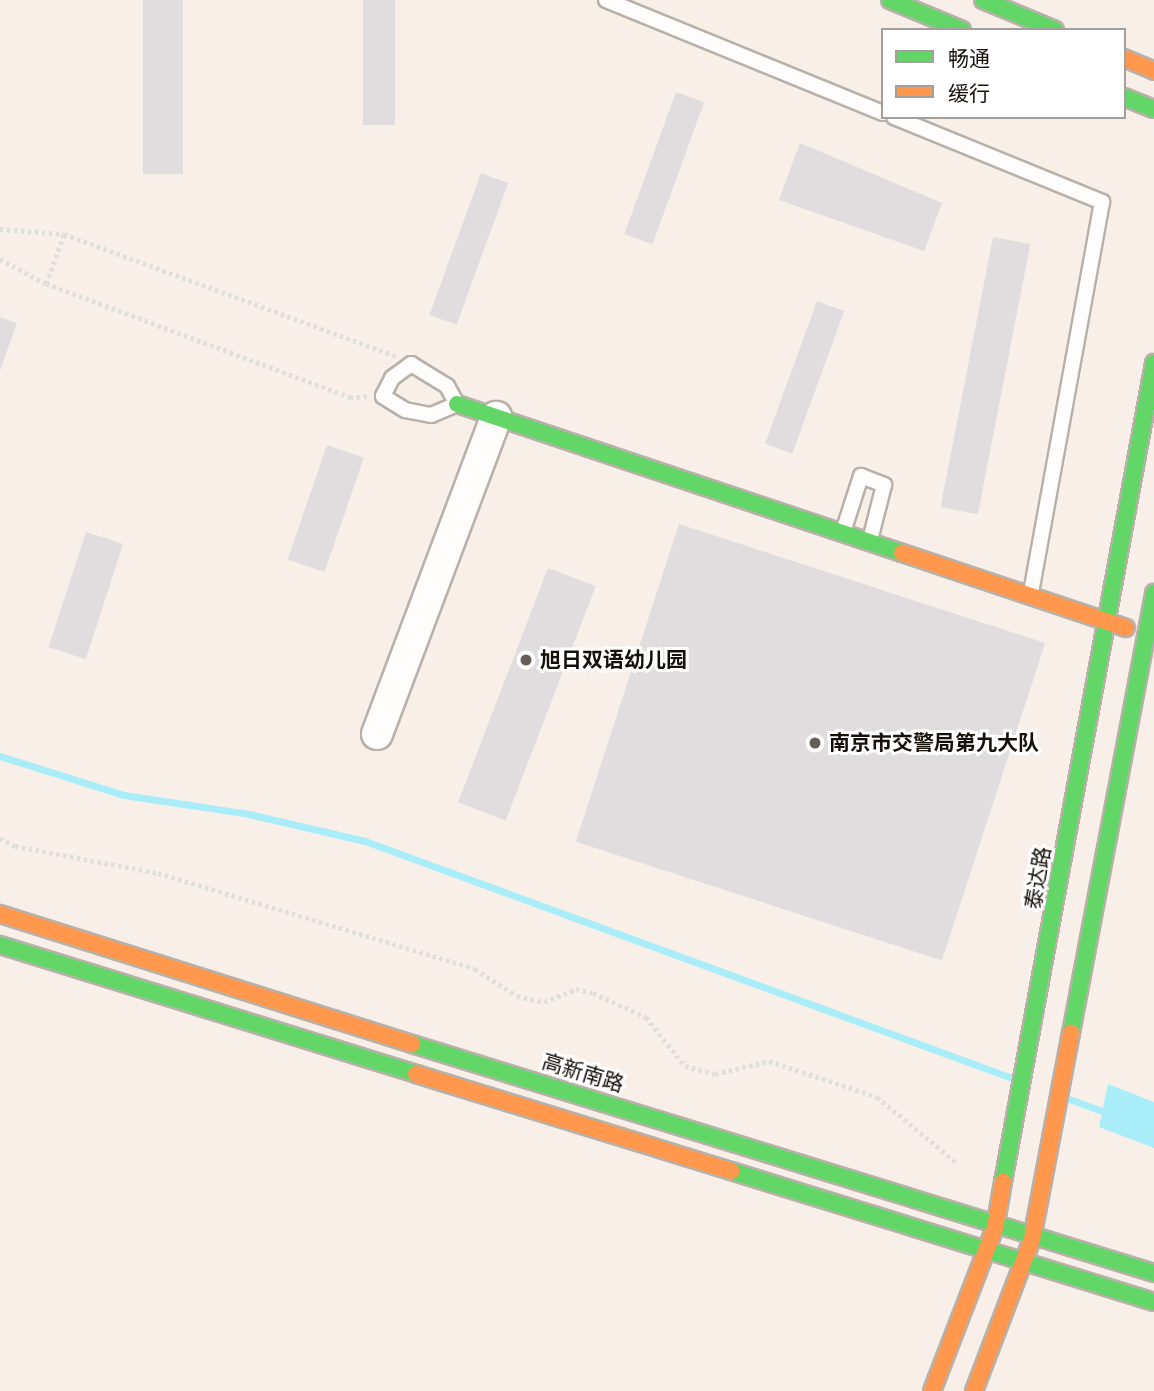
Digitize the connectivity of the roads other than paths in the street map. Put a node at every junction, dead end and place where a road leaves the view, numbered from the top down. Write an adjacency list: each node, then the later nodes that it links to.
1 (606, 0): 10 (lane)
2 (890, 0): 4 (main road)
3 (983, 0): 5 (main road)
4 (957, 28)
5 (1050, 28)
6 (1126, 59): 7 (main road)
7 (1154, 71)
8 (1126, 98): 9 (main road)
9 (1154, 109)
10 (881, 112)
11 (899, 119): 18 (lane)
12 (1154, 363): 19 (main road, 泰达路)
13 (457, 404): 13 (lane); 14 (main road)
14 (496, 417): 15 (main road); 21 (street)
15 (843, 532): 16 (main road); 16 (lane)
16 (870, 541): 18 (main road)
17 (1154, 593): 20 (main road)
18 (1031, 594): 19 (main road)
19 (1104, 620): 20 (main road); 24 (main road, 泰达路)
20 (1150, 637): 25 (main road)
21 (377, 734)
22 (0, 914): 24 (main road, 高新南路)
23 (0, 945): 26 (main road)
24 (995, 1228): 25 (main road, 高新南路); 26 (main road, 泰达路)
25 (1032, 1239): 27 (main road); 28 (main road, 高新南路)
26 (985, 1252): 27 (main road); 30 (main road, 泰达路)
27 (1023, 1264): 29 (main road); 31 (main road)
28 (1154, 1273)
29 (1154, 1302)
30 (932, 1391)
31 (974, 1391)

